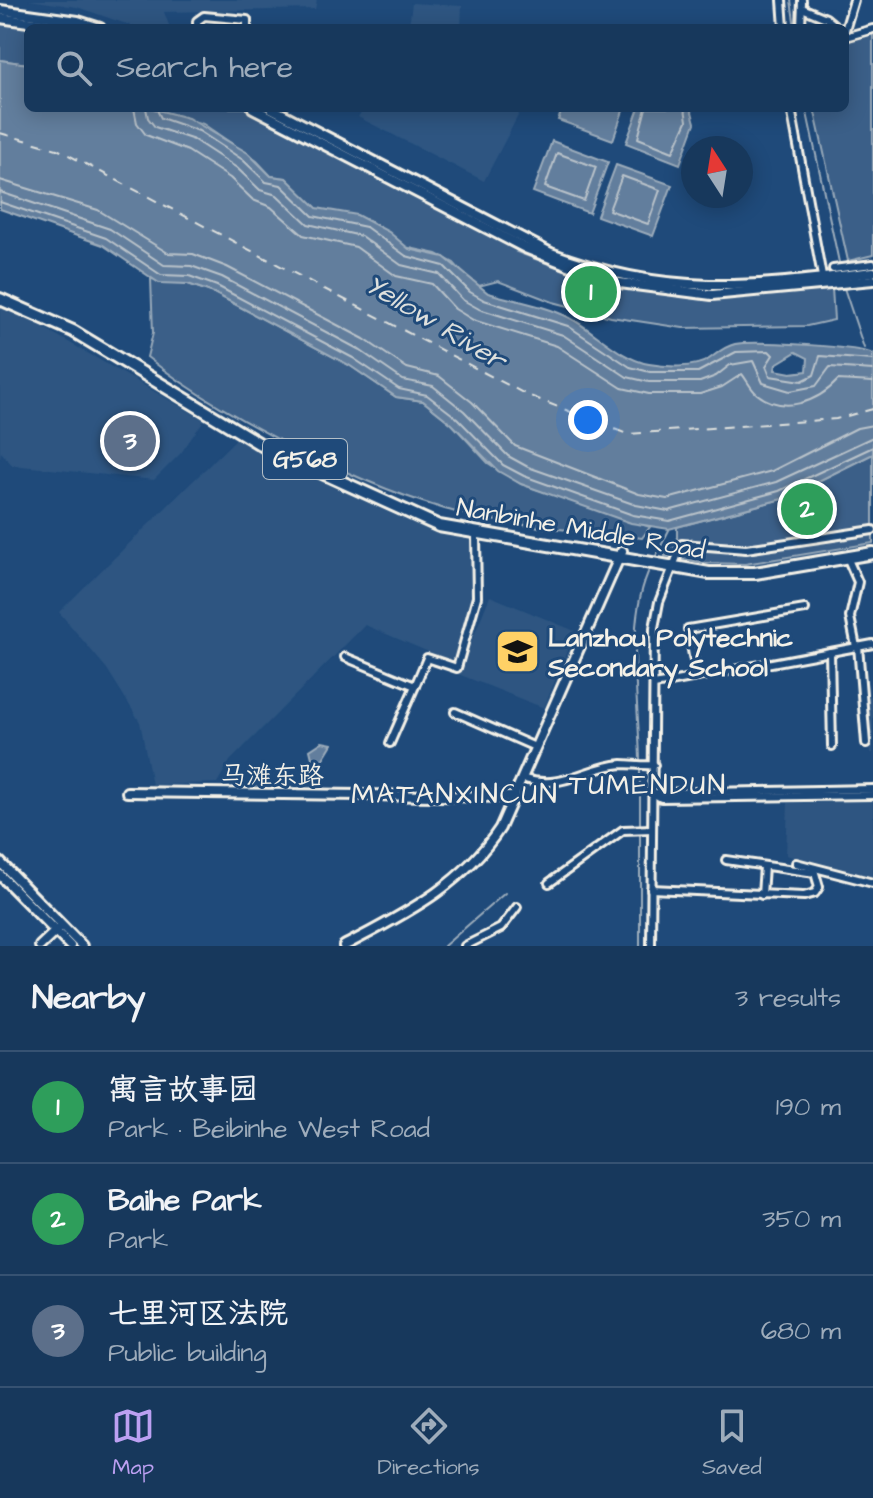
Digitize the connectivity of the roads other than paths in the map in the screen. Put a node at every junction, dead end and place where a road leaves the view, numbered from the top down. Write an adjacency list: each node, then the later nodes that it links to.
1 (782, 0): 10 (street)
2 (854, 0): 13 (street)
3 (802, 4): 11 (street); 12 (street)
4 (0, 10): 7 (main road)
5 (0, 18): 6 (main road)
6 (43, 24)
7 (87, 24)
8 (197, 24): 9 (street)
9 (247, 24)
10 (784, 24)
11 (801, 24)
12 (833, 24)
13 (847, 24)
14 (873, 29): 15 (street)
15 (849, 36)
16 (261, 112): 24 (main road)
17 (279, 112): 24 (main road)
18 (792, 112): 24 (street)
19 (873, 264): 21 (street)
20 (873, 272): 21 (main road)
21 (846, 275): 22 (main road); 22 (street); 23 (main road)
22 (834, 277): 24 (main road)
23 (873, 280)
24 (823, 282)
25 (0, 296): 27 (highway, Nanbinhe Middle Road / G568); 30 (highway, Nanbinhe Middle Road / G568)
26 (873, 530): 32 (street)
27 (476, 535): 30 (highway, Nanbinhe Middle Road / G568); 40 (street)
28 (873, 547): 32 (highway, Nanbinhe Middle Road / G568)
29 (873, 553): 31 (highway, Nanbinhe Middle Road / G568)
30 (620, 555): 32 (highway, Nanbinhe Middle Road / G568); 47 (main road)
31 (847, 557): 32 (highway, Nanbinhe Middle Road / G568); 35 (street)
32 (675, 564): 39 (street)
33 (805, 609): 38 (street)
34 (873, 644): 35 (street)
35 (857, 647): 36 (street); 42 (street)
36 (830, 652): 38 (street); 46 (street)
37 (345, 657): 40 (street)
38 (697, 677): 39 (street)
39 (654, 685): 48 (street)
40 (415, 686): 44 (street)
41 (872, 693): 42 (street)
42 (862, 694): 45 (street)
43 (455, 712): 47 (street)
44 (390, 743)
45 (866, 743)
46 (832, 746)
47 (535, 747): 49 (main road)
48 (654, 765): 49 (street); 52 (street)
49 (522, 778): 53 (main road)
50 (127, 792): 53 (main road, 马滩东路)
51 (873, 792): 52 (street)
52 (652, 793): 54 (street)
53 (513, 797): 70 (main road)
54 (644, 829): 60 (street); 62 (street)
55 (726, 860): 58 (street)
56 (0, 862): 65 (main road)
57 (796, 863): 61 (street)
58 (764, 866): 63 (street); 63 (street)
59 (0, 875): 65 (main road)
60 (549, 883)
61 (873, 883)
62 (651, 889): 63 (street); 72 (street)
63 (762, 895)
64 (517, 907): 71 (street)
65 (62, 932): 66 (main road); 67 (main road); 68 (main road); 69 (main road)
66 (40, 946)
67 (53, 946)
68 (70, 946)
69 (82, 946)
70 (344, 946)
71 (465, 946)
72 (651, 946)

